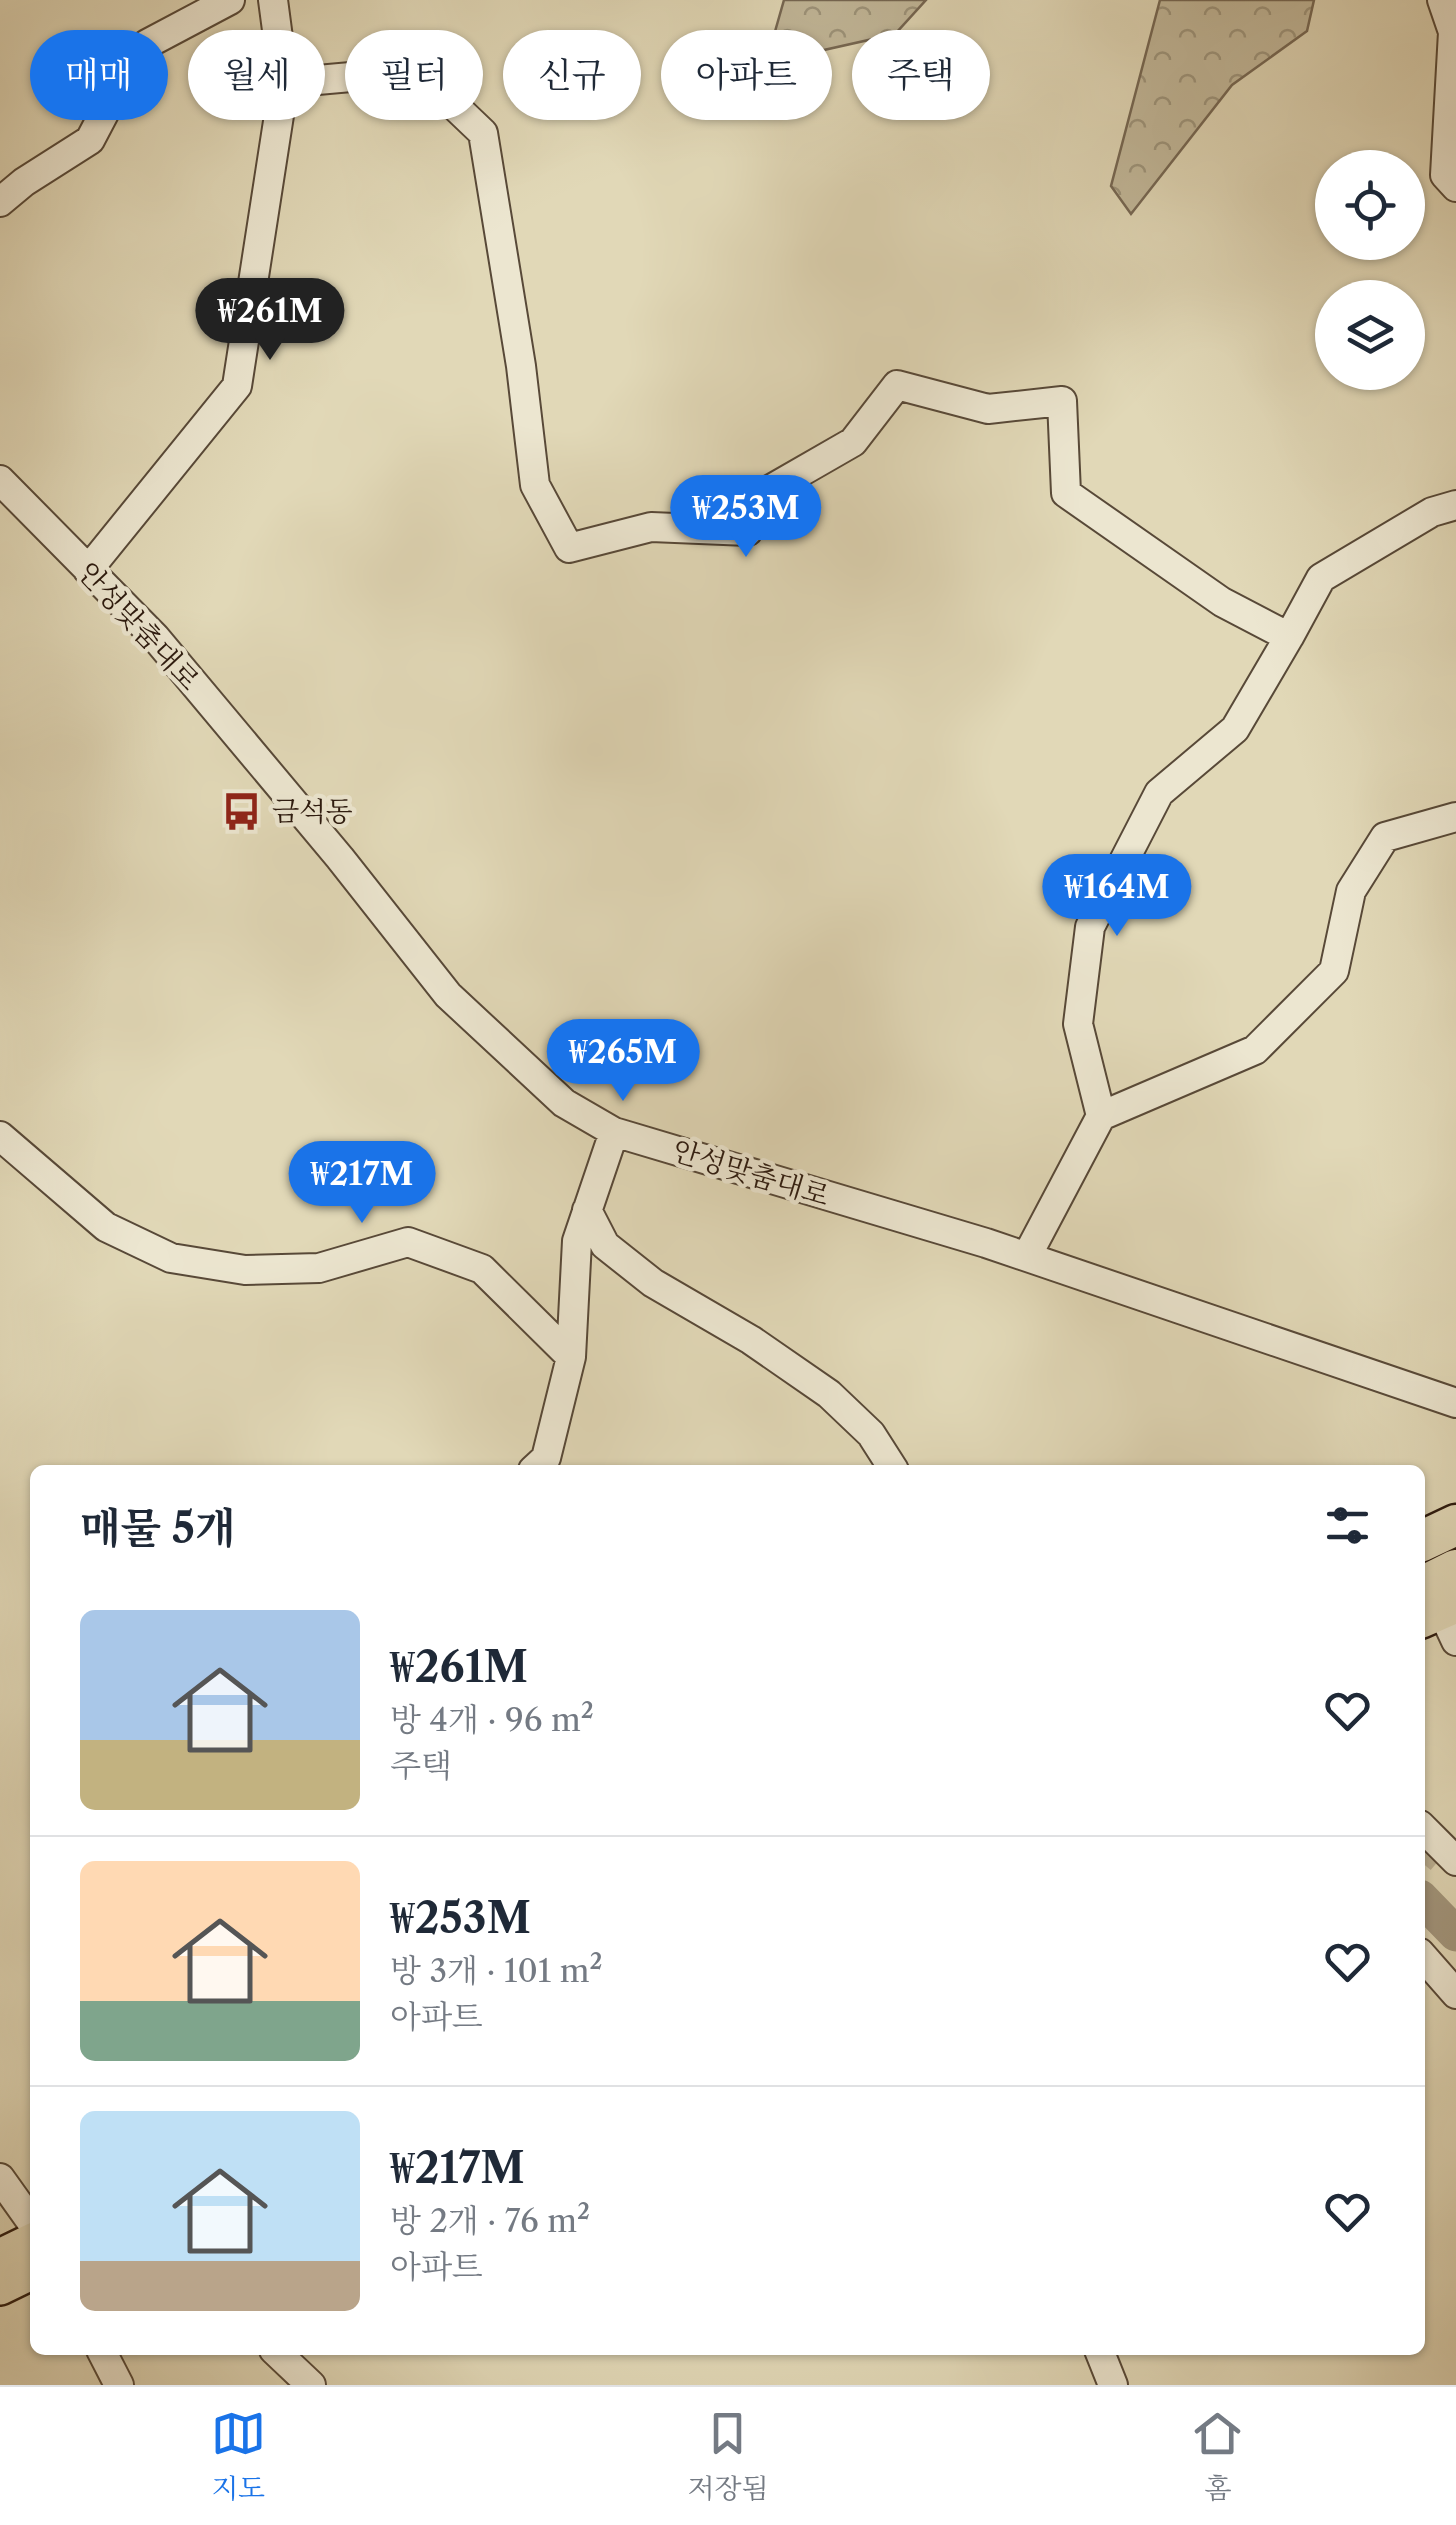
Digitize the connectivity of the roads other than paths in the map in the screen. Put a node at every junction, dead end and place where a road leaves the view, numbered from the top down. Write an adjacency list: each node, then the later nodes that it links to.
1 (230, 0): 8 (street)
2 (273, 0): 4 (street)
3 (1442, 0): 7 (street)
4 (277, 30)
5 (325, 78): 12 (street)
6 (278, 120): 11 (street)
7 (1456, 187)
8 (0, 202)
9 (0, 480): 11 (street, 안성맞춤대로)
10 (1456, 504): 12 (street)
11 (88, 570): 15 (street, 안성맞춤대로)
12 (1288, 638): 14 (street)
13 (1456, 817): 14 (street)
14 (1101, 1116): 18 (street)
15 (614, 1132): 17 (street); 18 (street, 안성맞춤대로)
16 (0, 1136): 19 (street)
17 (587, 1210): 19 (street); 22 (street)
18 (1026, 1256): 20 (street, 안성맞춤대로)
19 (571, 1357): 21 (street)
20 (1456, 1403)
21 (538, 1465)
22 (891, 1465)
23 (1456, 1524): 24 (highway)
24 (1437, 1584)
25 (1425, 1960): 26 (street)
26 (1456, 1994)
27 (0, 2178): 28 (street)
28 (30, 2221)
29 (30, 2242): 30 (main road)
30 (0, 2256)
31 (30, 2272): 32 (main road)
32 (0, 2287)
33 (104, 2355): 36 (street)
34 (279, 2355): 37 (street)
35 (1100, 2355): 38 (street)
36 (119, 2385)
37 (311, 2385)
38 (1113, 2385)

